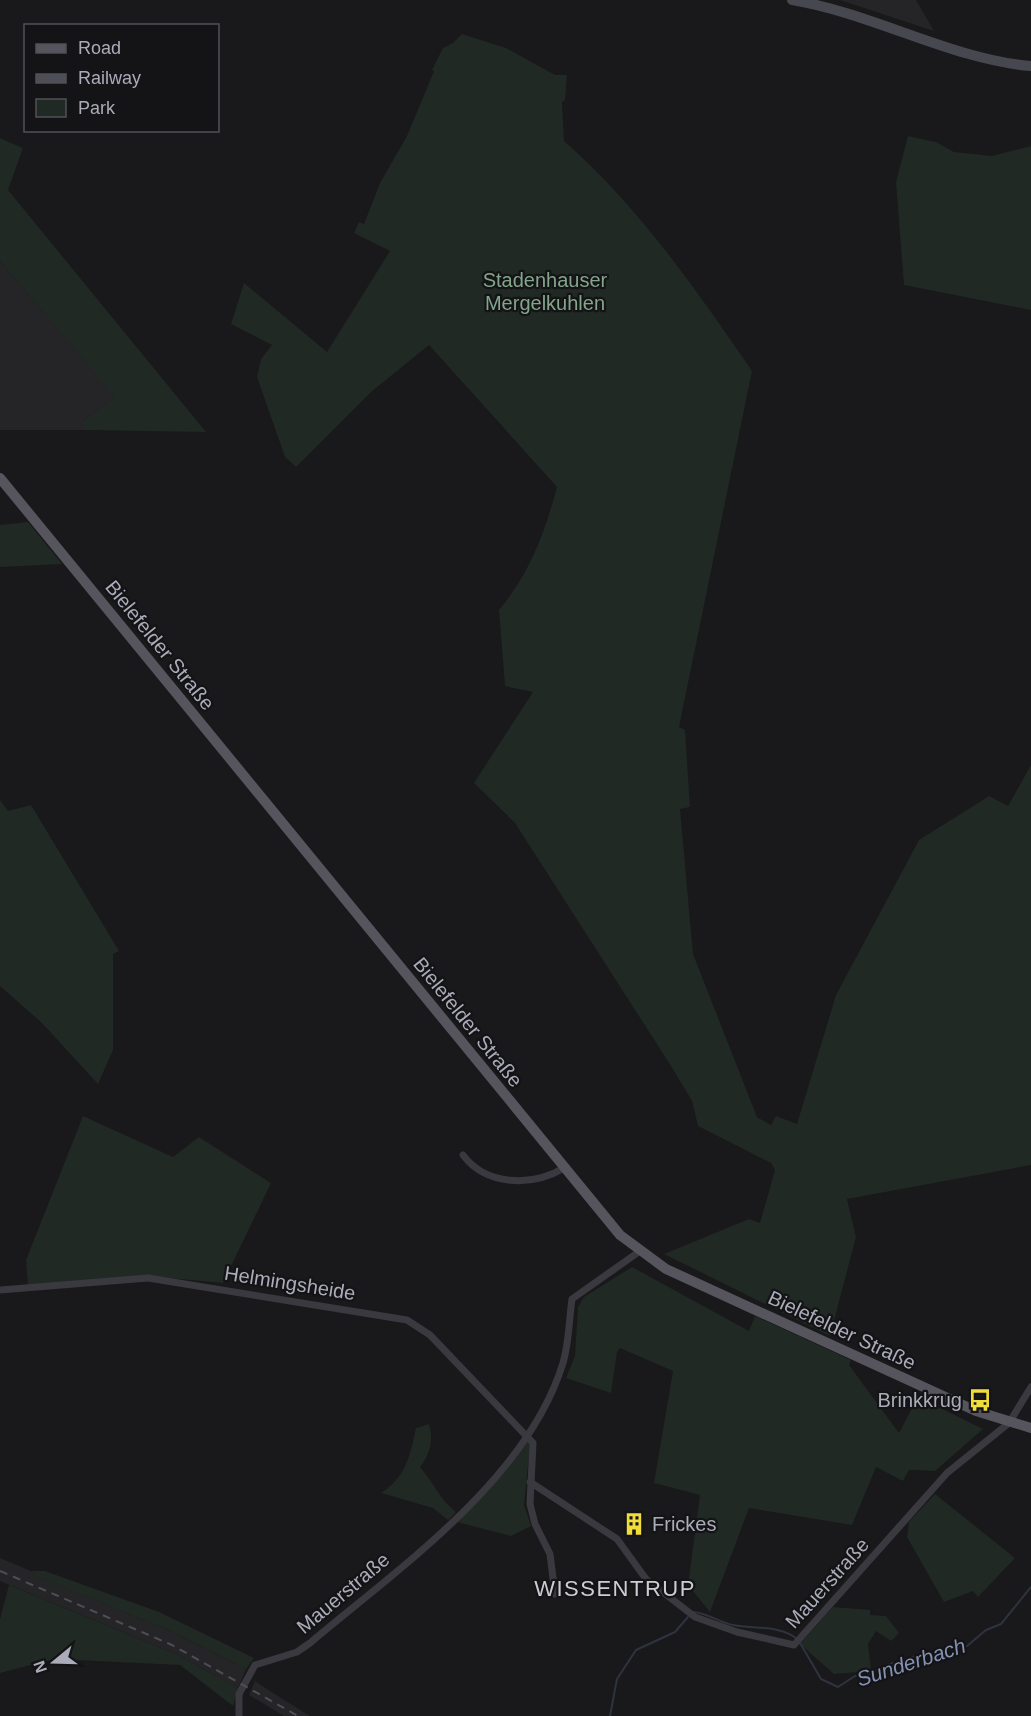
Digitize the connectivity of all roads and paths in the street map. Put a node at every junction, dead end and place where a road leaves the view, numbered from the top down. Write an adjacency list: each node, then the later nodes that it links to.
1 (792, 0): 2 (street)
2 (1031, 66)
3 (0, 478): 5 (main road, Bielefelder Straße)
4 (463, 1155): 5 (street)
5 (564, 1168): 6 (main road, Bielefelder Straße)
6 (640, 1251): 9 (main road, Bielefelder Straße); 11 (street, Mauerstraße)
7 (0, 1290): 11 (street, Helmingsheide)
8 (1031, 1387): 9 (street, Mauerstraße)
9 (1009, 1423): 10 (main road, Bielefelder Straße); 12 (street, Mauerstraße)
10 (1031, 1428)
11 (529, 1436): 12 (street, Mauerstraße); 14 (street, Mauerstraße)
12 (530, 1482): 13 (street, Mauerstraße)
13 (555, 1594)
14 (239, 1716)

